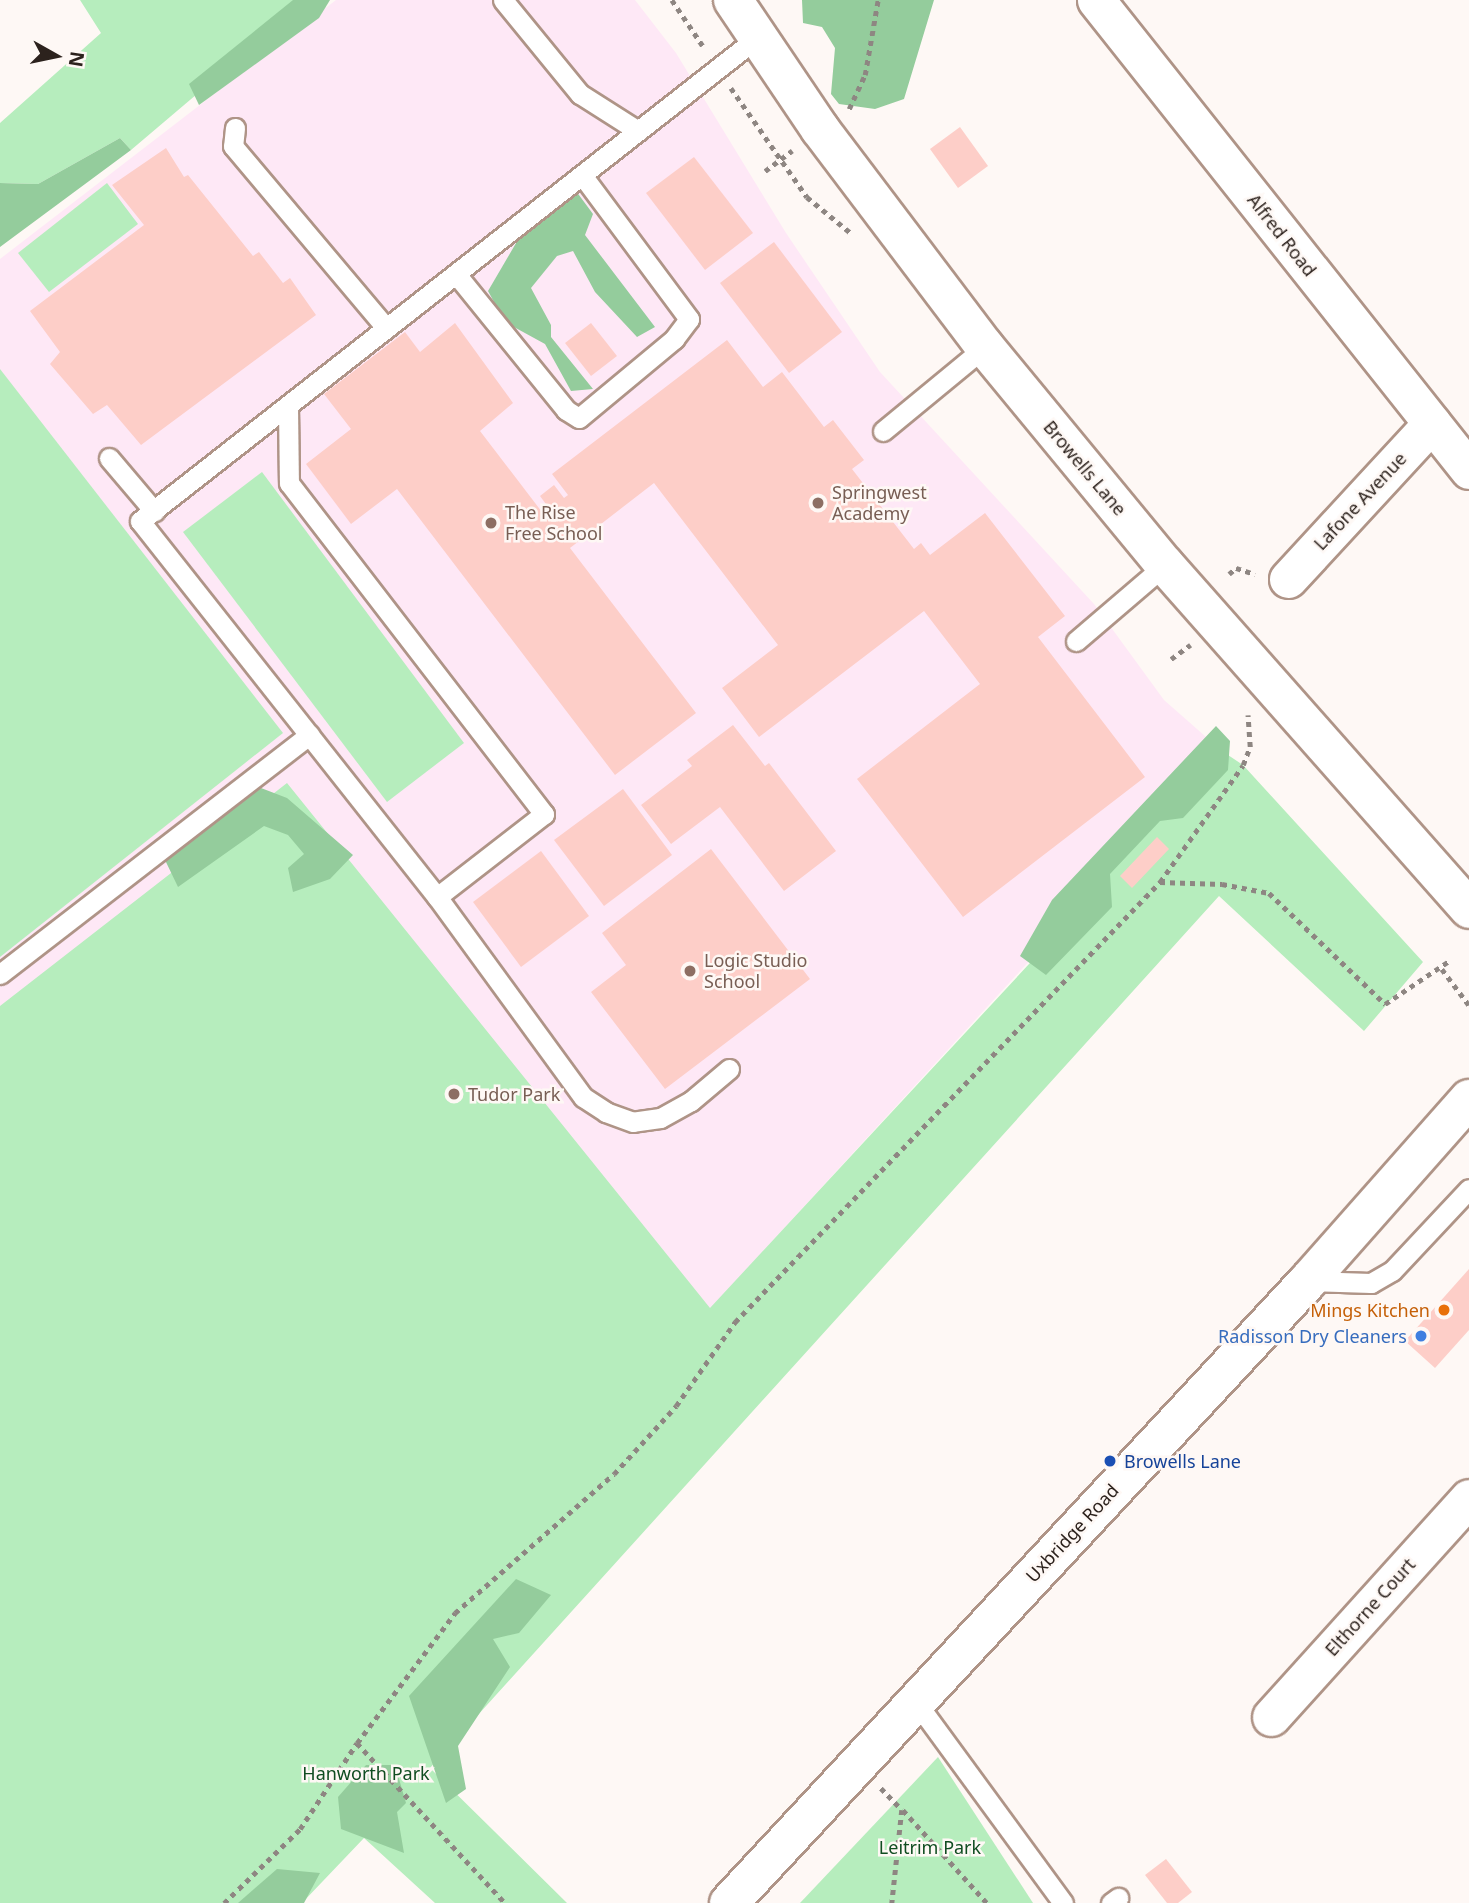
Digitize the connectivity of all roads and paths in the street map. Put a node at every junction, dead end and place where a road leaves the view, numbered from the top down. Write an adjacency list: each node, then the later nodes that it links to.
1 (503, 0): 8 (lane)
2 (733, 0): 5 (street, Browells Lane)
3 (878, 0): 6 (path)
4 (1096, 0): 16 (street, Alfred Road)
5 (758, 37): 8 (lane); 14 (street, Browells Lane)
6 (849, 109)
7 (235, 128): 13 (lane)
8 (638, 131): 11 (lane)
9 (780, 160): 10 (path)
10 (765, 171)
11 (582, 175): 12 (lane); 12 (lane)
12 (456, 274): 13 (lane)
13 (386, 328): 15 (lane)
14 (985, 347): 17 (lane); 21 (street, Browells Lane)
15 (288, 406): 20 (lane); 30 (lane)
16 (1432, 423): 19 (street, Alfred Road); 23 (street, Lafone Avenue)
17 (883, 430)
18 (110, 458): 20 (lane)
19 (1469, 470)
20 (154, 511): 27 (lane)
21 (1165, 565): 25 (lane); 31 (street, Browells Lane)
22 (1229, 574): 23 (path)
23 (1271, 577)
24 (1197, 638): 26 (path)
25 (1076, 642)
26 (1171, 659)
27 (309, 735): 30 (lane); 34 (lane)
28 (1250, 747): 29 (path)
29 (1160, 882): 33 (path); 43 (path)
30 (437, 897): 36 (lane)
31 (1469, 909)
32 (1449, 961): 33 (path)
33 (1442, 969): 35 (path)
34 (0, 974)
35 (1469, 1005)
36 (729, 1069)
37 (1469, 1099): 39 (street, Uxbridge Road)
38 (1469, 1189): 39 (lane)
39 (1308, 1281): 41 (street, Uxbridge Road)
40 (1469, 1498): 42 (street, Elthorne Court)
41 (916, 1702): 48 (street, Uxbridge Road); 51 (lane)
42 (1271, 1717)
43 (357, 1743): 46 (path); 47 (path)
44 (897, 1801): 45 (path)
45 (902, 1810): 49 (path); 50 (path)
46 (224, 1903)
47 (505, 1903)
48 (729, 1903)
49 (892, 1903)
50 (987, 1903)
51 (1063, 1903)

